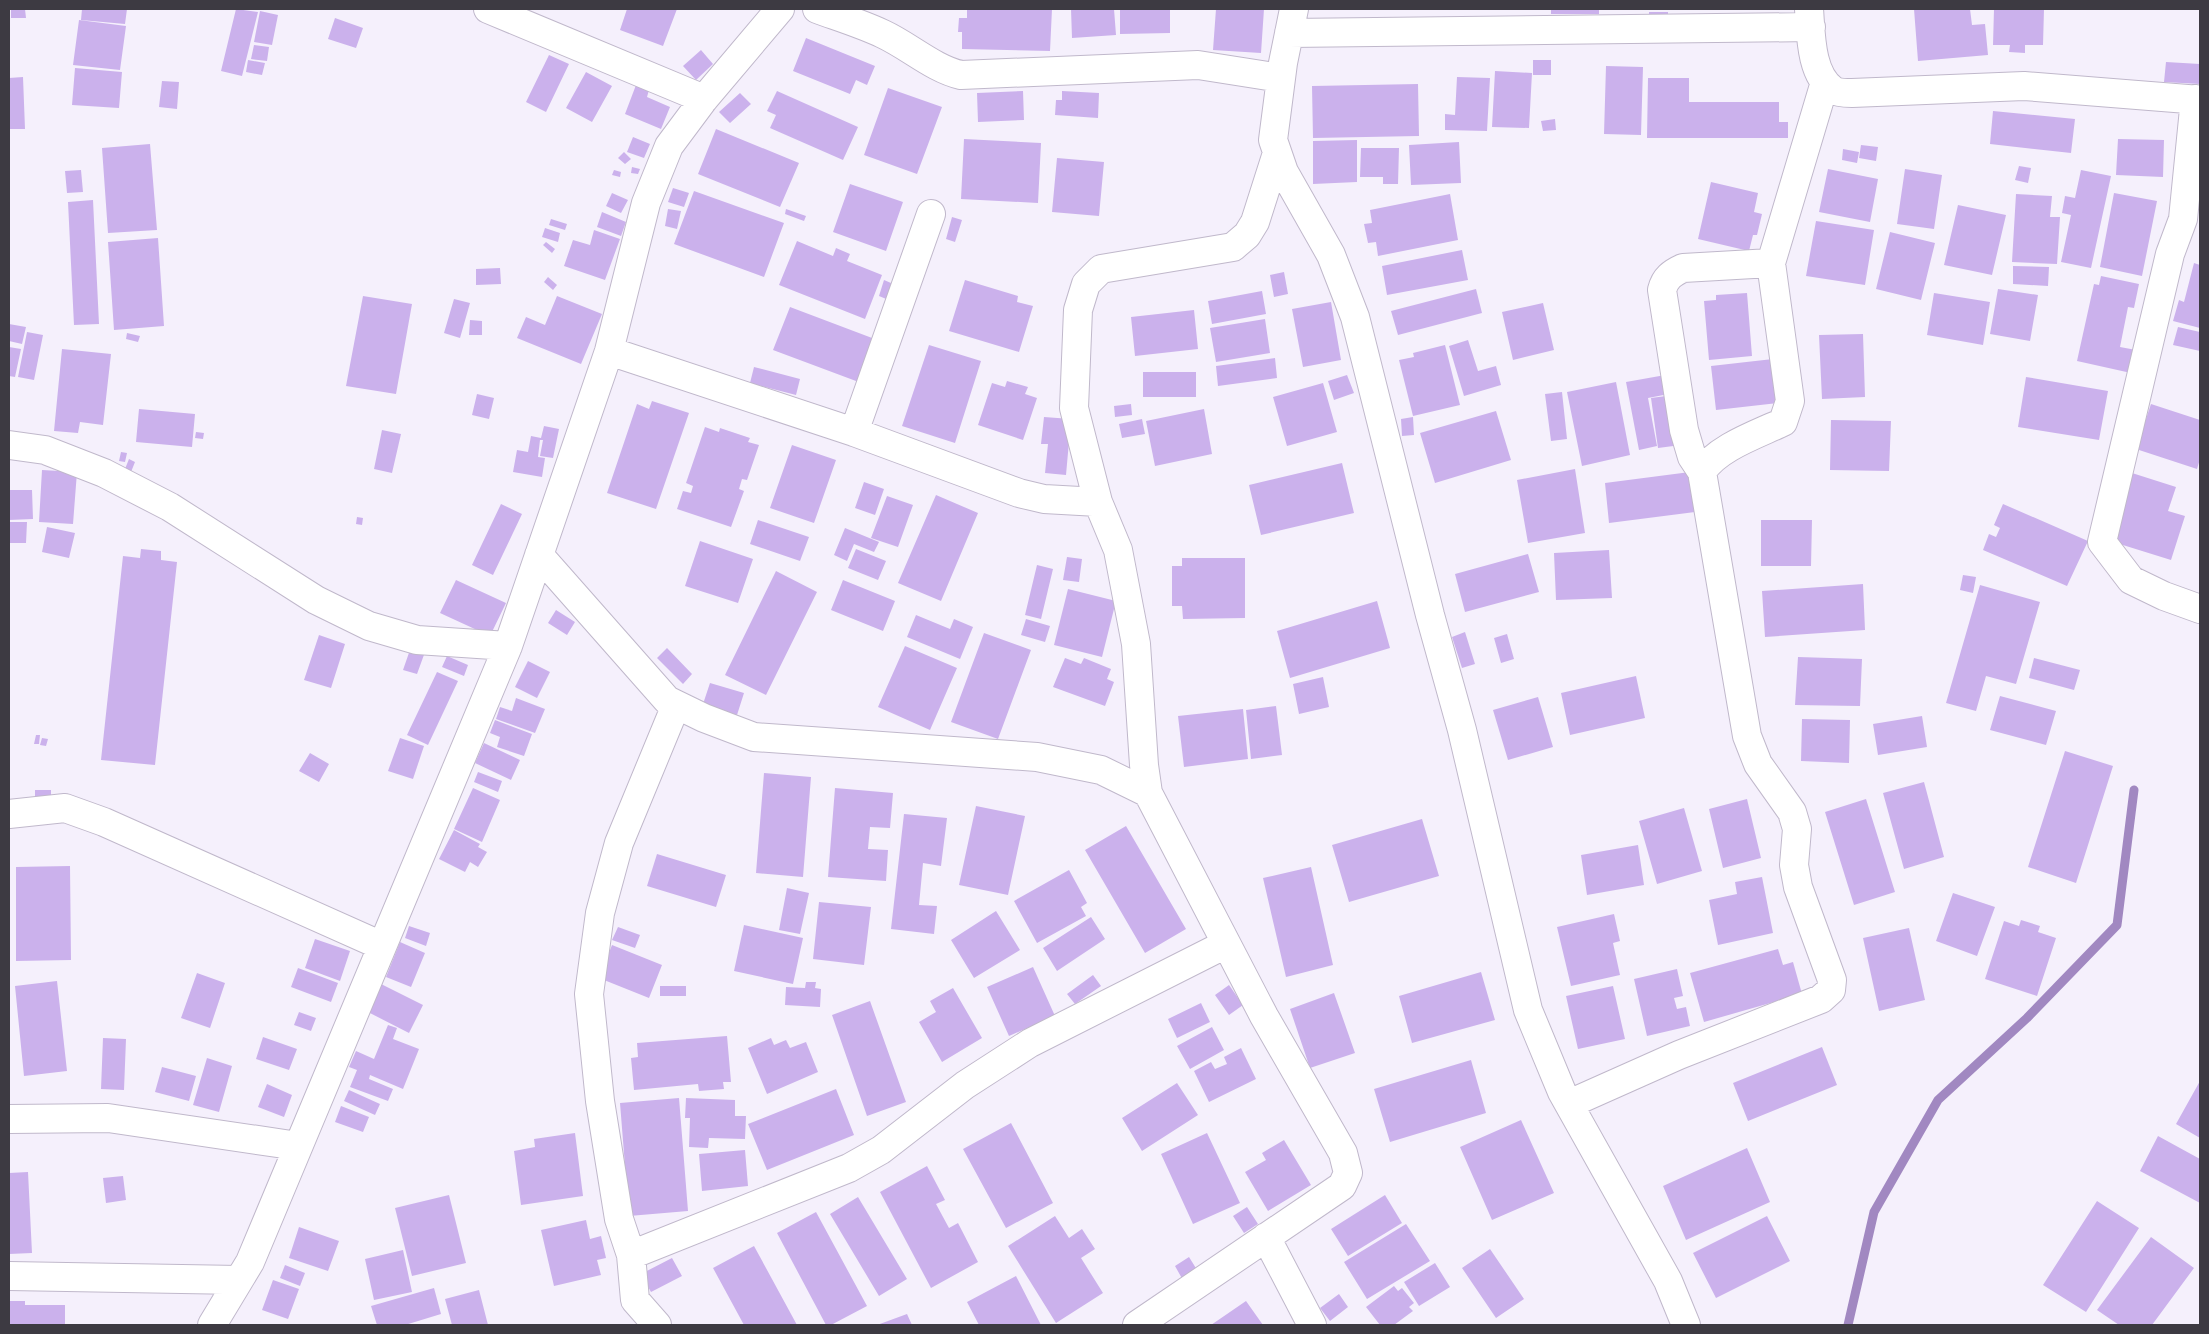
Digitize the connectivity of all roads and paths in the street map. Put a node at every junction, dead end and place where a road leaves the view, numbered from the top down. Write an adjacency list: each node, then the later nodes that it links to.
1 (488, 9): 8 (street)
2 (780, 9): 8 (street)
3 (817, 9): 6 (street)
4 (1810, 18): 5 (street); 7 (street)
5 (1291, 21): 6 (street)
6 (1281, 78): 10 (street)
7 (1825, 82): 9 (street); 13 (street)
8 (704, 99): 14 (street)
9 (2198, 99): 12 (street)
10 (1277, 153): 18 (street); 27 (street)
11 (931, 214): 15 (street)
12 (2192, 222): 20 (street)
13 (1771, 263): 17 (street); 17 (street)
14 (609, 351): 15 (street); 19 (street)
15 (854, 432): 18 (street)
16 (9, 445): 21 (street)
17 (1702, 472): 27 (street)
18 (1098, 502): 23 (street)
19 (539, 555): 21 (street); 22 (street)
20 (2200, 609)
21 (508, 646): 26 (street)
22 (676, 705): 23 (street); 31 (street)
23 (1148, 793): 25 (street)
24 (9, 814): 26 (street)
25 (1226, 944): 30 (street); 31 (street)
26 (382, 946): 29 (street)
27 (1569, 1104): 39 (street)
28 (9, 1119): 29 (street)
29 (298, 1146): 33 (street)
30 (1266, 1237): 37 (street); 38 (street)
31 (631, 1255): 34 (street)
32 (9, 1276): 33 (street)
33 (239, 1280): 35 (street)
34 (636, 1312): 36 (street)
35 (212, 1325)
36 (657, 1325)
37 (1137, 1325)
38 (1312, 1325)
39 (1686, 1325)

